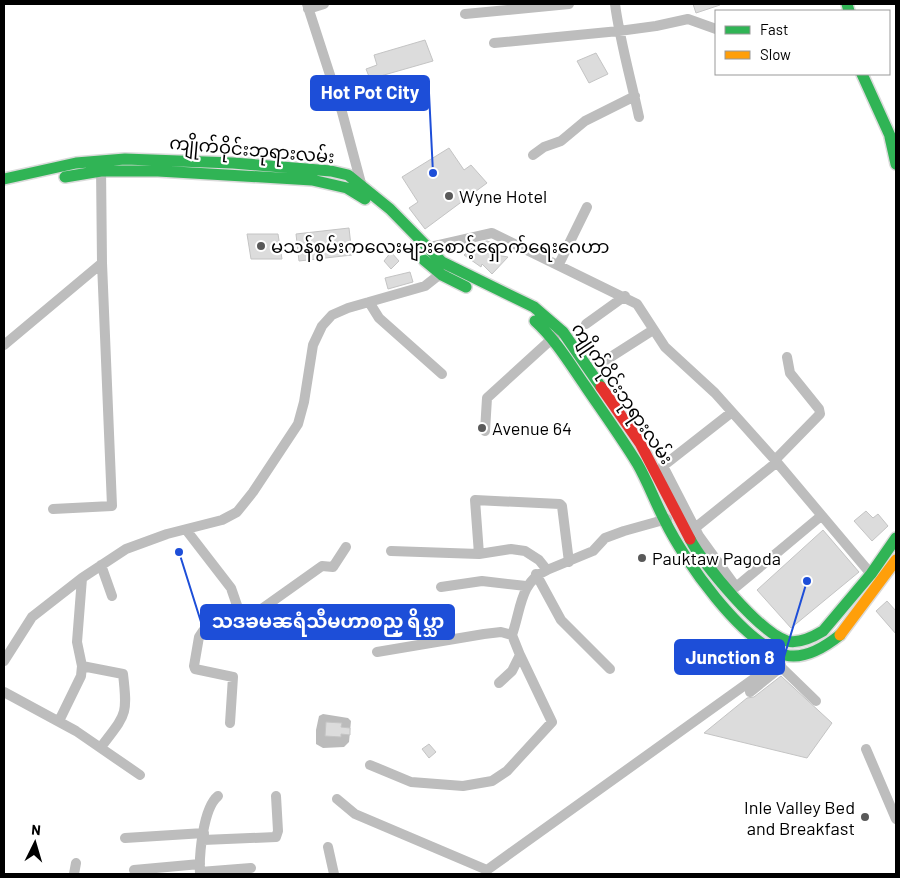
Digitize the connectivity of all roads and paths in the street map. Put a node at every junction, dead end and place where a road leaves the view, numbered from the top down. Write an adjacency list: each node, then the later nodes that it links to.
1 (324, 4): 4 (street)
2 (569, 4): 5 (street)
3 (615, 4): 7 (street)
4 (307, 7): 20 (street)
5 (465, 14)
6 (715, 29): 7 (street)
7 (619, 31): 8 (street); 11 (street)
8 (494, 42)
9 (863, 75): 13 (main road)
10 (872, 75): 13 (main road)
11 (635, 96): 12 (street); 15 (street)
12 (639, 117)
13 (893, 130): 14 (main road); 16 (main road)
14 (896, 149)
15 (533, 155)
16 (896, 164)
17 (101, 165): 18 (main road, ကျိုက်ဝိုင်းဘုရားလမ်း); 19 (main road); 20 (main road, ကျိုက်ဝိုင်းဘုရားလမ်း); 23 (street)
18 (4, 179)
19 (4, 189)
20 (362, 191): 22 (main road, ကျိုက်ဝိုင်းဘုရားလမ်း); 25 (main road)
21 (586, 207): 24 (street)
22 (426, 248): 24 (street); 25 (main road, ကျိုက်ဝိုင်းဘုရားလမ်း)
23 (102, 263): 31 (street); 39 (street)
24 (559, 264): 26 (street)
25 (445, 270): 27 (street); 30 (main road, ကျိုက်ဝိုင်းဘုရားလမ်း)
26 (625, 296): 28 (street); 29 (street)
27 (369, 302): 34 (street); 44 (street)
28 (586, 324)
29 (653, 330): 33 (street); 35 (street)
30 (557, 334): 36 (main road, ကျိုက်ဝိုင်းဘုရားလမ်း); 37 (street)
31 (4, 345)
32 (787, 357): 38 (street)
33 (606, 360)
34 (442, 374)
35 (732, 412): 38 (street); 43 (street)
36 (616, 420): 40 (main road, ကျိုက်ဝိုင်းဘုရားလမ်း); 42 (main road)
37 (485, 431)
38 (776, 461): 41 (street); 43 (street)
39 (52, 509)
40 (676, 515): 42 (street); 61 (main road, ကျိုက်ဝိုင်းဘုရားလမ်း)
41 (821, 516): 43 (street); 54 (street)
42 (664, 521): 50 (street); 64 (main road)
43 (695, 528)
44 (187, 530): 51 (street); 59 (street)
45 (896, 538): 54 (main road)
46 (346, 547): 59 (street)
47 (391, 551): 48 (street)
48 (478, 554): 50 (street); 52 (street)
49 (896, 560): 64 (main road)
50 (569, 562): 52 (street)
51 (101, 565): 55 (street); 58 (street)
52 (547, 570): 53 (street)
53 (536, 574): 56 (street); 67 (street)
54 (871, 574): 61 (main road)
55 (82, 578): 65 (street); 66 (street)
56 (526, 586): 57 (street); 60 (street)
57 (441, 588)
58 (112, 596)
59 (240, 614): 73 (street)
60 (512, 635): 62 (street); 63 (street)
61 (787, 641): 64 (street)
62 (377, 652)
63 (520, 655): 68 (street); 76 (street)
64 (782, 660): 70 (street); 71 (street); 80 (street)
65 (4, 661)
66 (82, 666): 72 (street); 74 (street)
67 (610, 668)
68 (499, 683)
69 (4, 692): 72 (street)
70 (750, 692)
71 (816, 701)
72 (59, 721): 74 (street)
73 (230, 723)
74 (101, 747): 77 (street)
75 (866, 749): 81 (street)
76 (370, 766)
77 (140, 775)
78 (218, 796): 82 (street)
79 (276, 796): 82 (street)
80 (336, 799)
81 (896, 819)
82 (203, 836): 83 (street); 88 (street)
83 (125, 838)
84 (328, 847): 90 (street)
85 (76, 863): 89 (street)
86 (251, 868): 88 (street)
87 (134, 870): 88 (street)
88 (200, 870)
89 (74, 874)
90 (334, 874)

